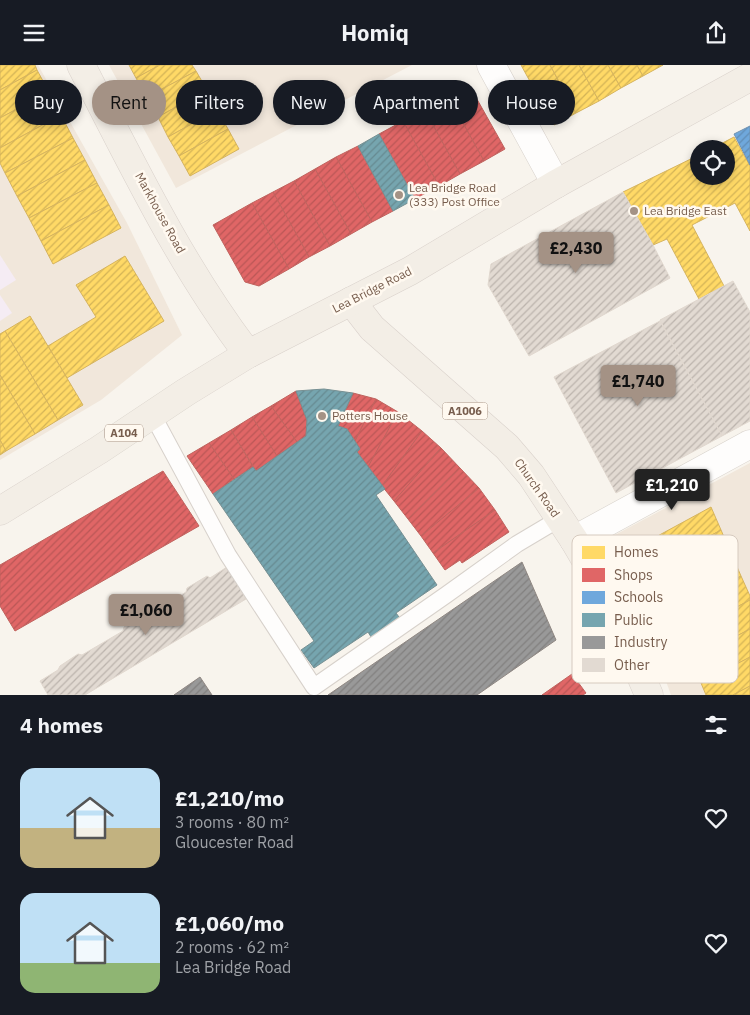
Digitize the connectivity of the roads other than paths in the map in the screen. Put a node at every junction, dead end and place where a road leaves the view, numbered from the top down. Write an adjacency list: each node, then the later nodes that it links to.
1 (81, 65): 6 (main road, Markhouse Road)
2 (491, 65): 4 (street)
3 (750, 77): 4 (main road, Lea Bridge Road / A104)
4 (556, 184): 5 (main road, Lea Bridge Road / A104)
5 (351, 301): 6 (main road, Lea Bridge Road / A104); 10 (main road, Church Road / A1006)
6 (248, 355): 7 (main road, Lea Bridge Road / A104)
7 (152, 414): 9 (main road, Lea Bridge Road / A104); 10 (lane)
8 (750, 444): 10 (street)
9 (0, 511)
10 (566, 529): 11 (main road, Church Road / A1006)
11 (572, 540)
12 (644, 683): 13 (main road, Church Road / A1006)
13 (649, 695)

